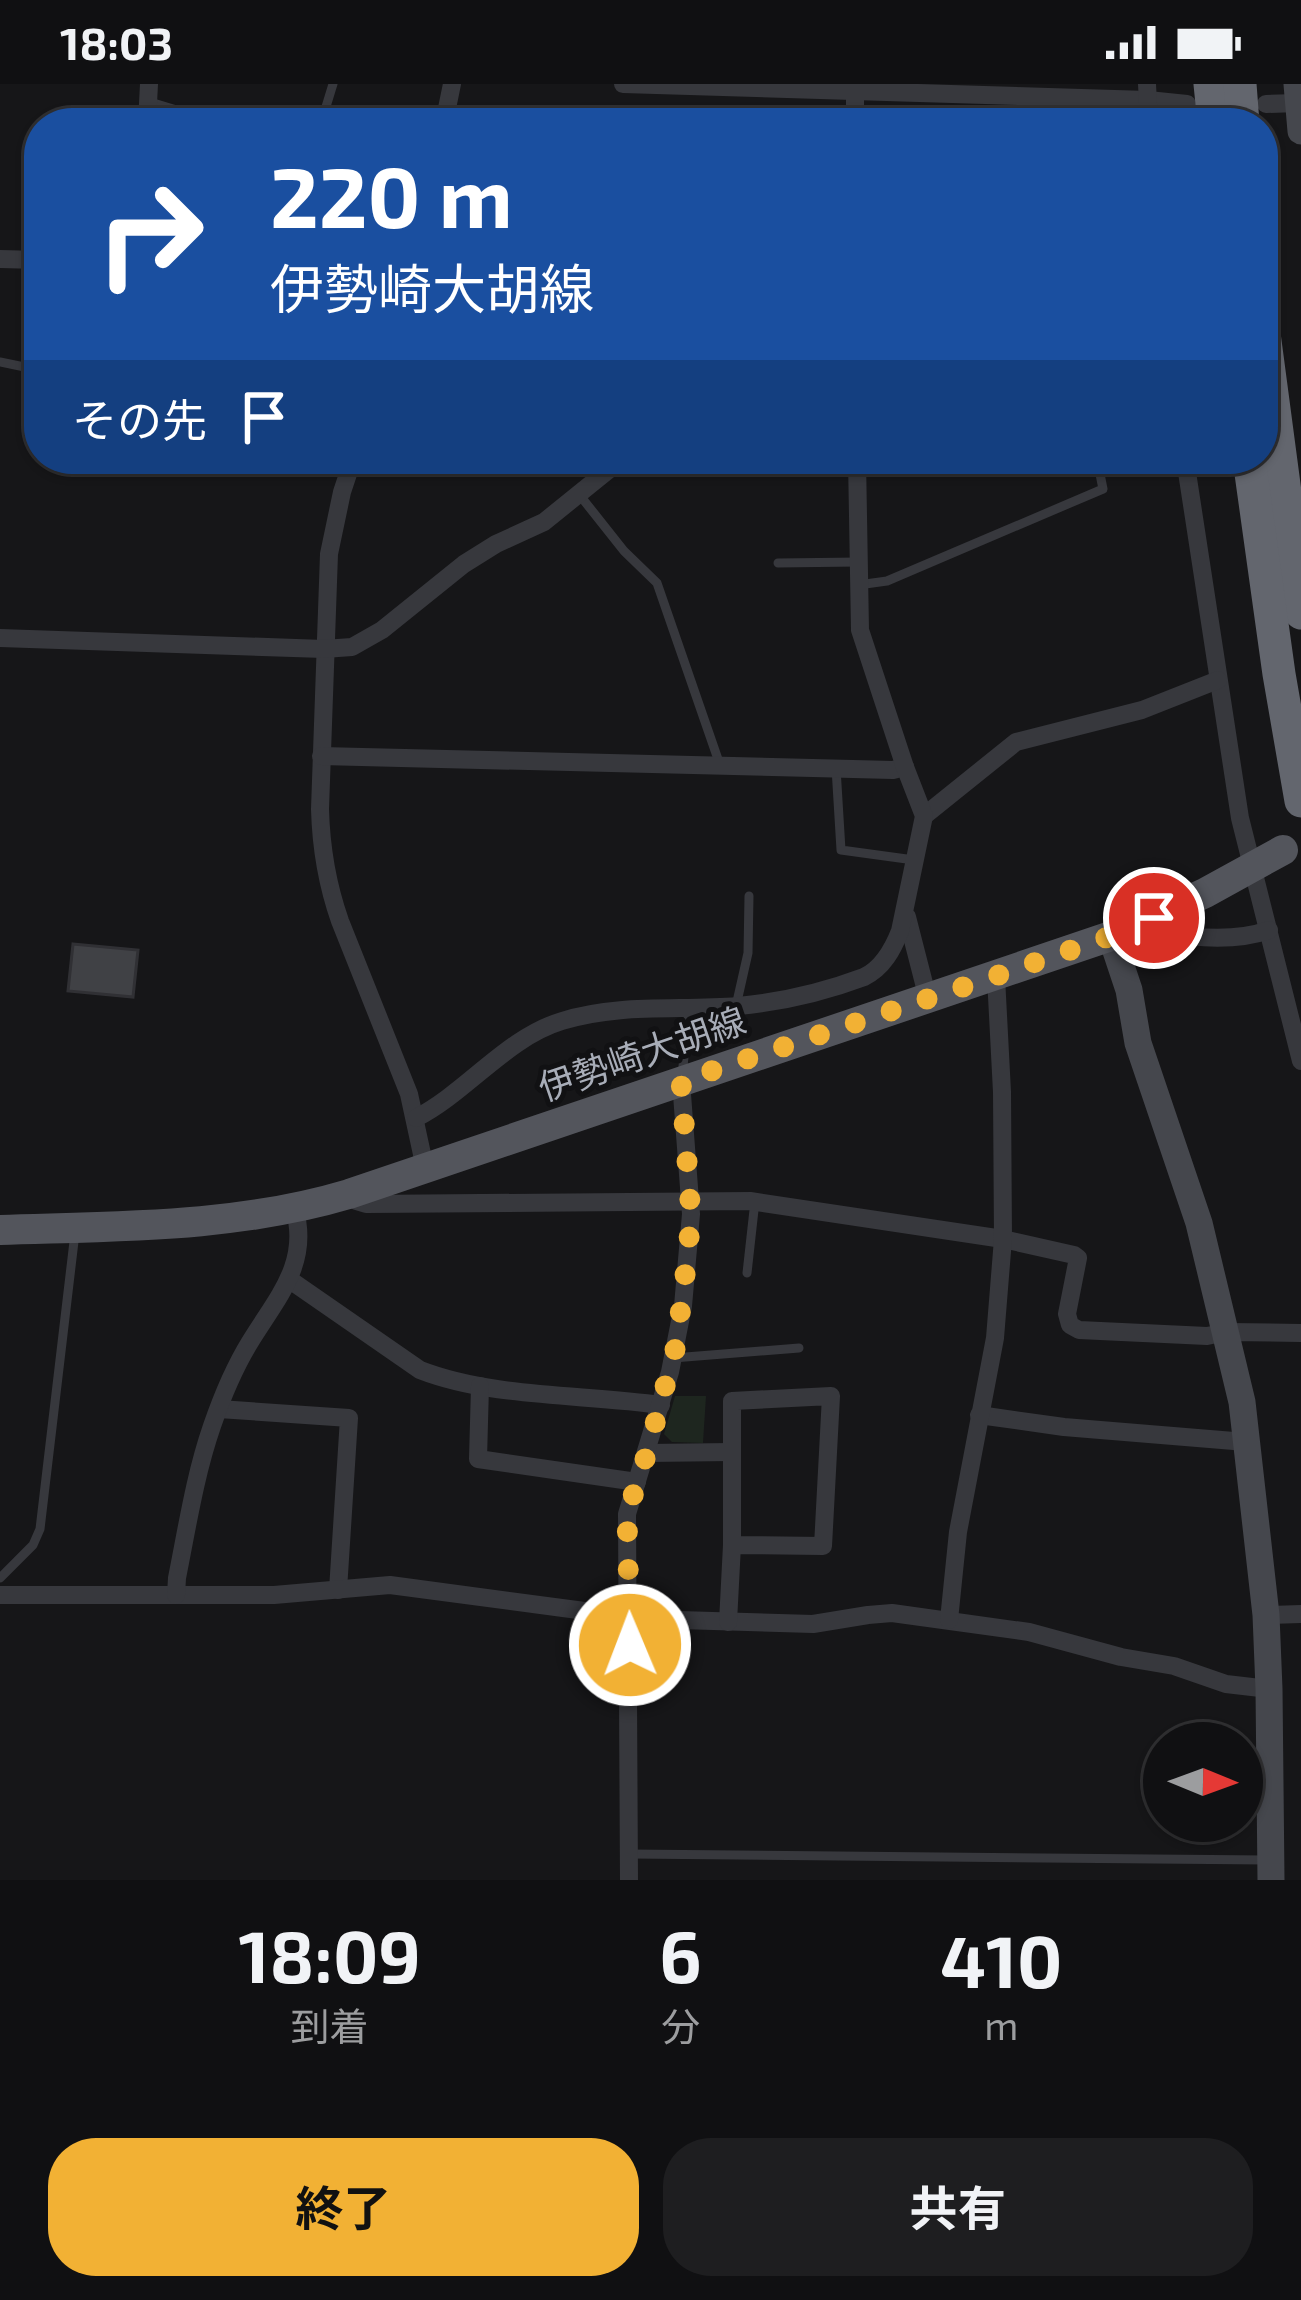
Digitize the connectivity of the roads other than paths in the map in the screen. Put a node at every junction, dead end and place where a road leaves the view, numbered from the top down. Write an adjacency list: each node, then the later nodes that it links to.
1 (623, 84): 2 (street)
2 (855, 87): 3 (street)
3 (1147, 92): 4 (street)
4 (1204, 104)
5 (1250, 104): 6 (street)
6 (1299, 106)
7 (1278, 439): 18 (highway)
8 (347, 474): 20 (street)
9 (603, 474): 14 (street)
10 (857, 474): 15 (street)
11 (1100, 474): 17 (lane)
12 (1187, 474): 21 (street)
13 (1252, 474): 26 (highway)
14 (578, 493): 20 (street); 23 (lane)
15 (858, 562): 16 (lane); 17 (street)
16 (778, 563)
17 (858, 585): 24 (street)
18 (1301, 613)
19 (0, 638): 20 (street)
20 (324, 649): 22 (street)
21 (1218, 680): 27 (street); 30 (street)
22 (321, 755): 23 (street); 42 (street)
23 (721, 766): 25 (street)
24 (905, 766): 25 (street); 27 (street)
25 (836, 769): 29 (lane)
26 (1301, 801)
27 (924, 816): 29 (street)
28 (1283, 850): 30 (main road, 伊勢崎大胡線)
29 (914, 860): 32 (street)
30 (1252, 868): 33 (main road, 伊勢崎大胡線); 34 (street)
31 (749, 896): 38 (lane)
32 (905, 906): 37 (street); 38 (street)
33 (1154, 918): 34 (street); 35 (main road, 伊勢崎大胡線)
34 (1269, 930): 40 (street)
35 (1111, 936): 36 (main road, 伊勢崎大胡線); 53 (street)
36 (996, 976): 37 (main road, 伊勢崎大胡線); 50 (street)
37 (928, 1000): 41 (main road, 伊勢崎大胡線)
38 (736, 1006): 39 (street)
39 (689, 1007): 41 (lane); 42 (street)
40 (1301, 1061)
41 (681, 1081): 43 (main road, 伊勢崎大胡線); 45 (street)
42 (416, 1118): 43 (street)
43 (425, 1168): 44 (main road, 伊勢崎大胡線)
44 (349, 1194): 45 (street); 47 (main road, 伊勢崎大胡線)
45 (690, 1201): 46 (street); 56 (street)
46 (755, 1202): 50 (street); 51 (lane)
47 (294, 1208): 48 (main road, 伊勢崎大胡線); 52 (street)
48 (76, 1227): 49 (main road, 伊勢崎大胡線); 66 (lane)
49 (0, 1230)
50 (1003, 1239): 53 (street); 60 (street)
51 (748, 1273)
52 (290, 1280): 57 (street); 59 (street)
53 (1227, 1332): 54 (street); 61 (street)
54 (1301, 1333)
55 (799, 1348): 56 (lane)
56 (674, 1358): 58 (street)
57 (481, 1386): 58 (street); 64 (street)
58 (661, 1405): 63 (street)
59 (219, 1408): 67 (street); 69 (street)
60 (980, 1415): 61 (street); 73 (street)
61 (1246, 1442): 71 (street)
62 (732, 1452): 63 (street); 65 (street); 65 (street)
63 (647, 1453): 64 (street)
64 (637, 1482): 72 (street)
65 (732, 1545): 74 (street)
66 (0, 1578)
67 (338, 1590): 69 (street); 72 (street)
68 (0, 1595): 69 (street)
69 (176, 1595)
70 (1301, 1613): 71 (street)
71 (1265, 1615): 75 (street)
72 (629, 1616): 74 (street); 78 (street)
73 (949, 1620): 74 (street); 75 (street)
74 (728, 1622)
75 (1269, 1689): 76 (street)
76 (1272, 1828): 77 (street); 79 (street)
77 (1301, 1828)
78 (630, 1854): 79 (lane); 80 (street)
79 (1271, 1870)
80 (629, 1880)

